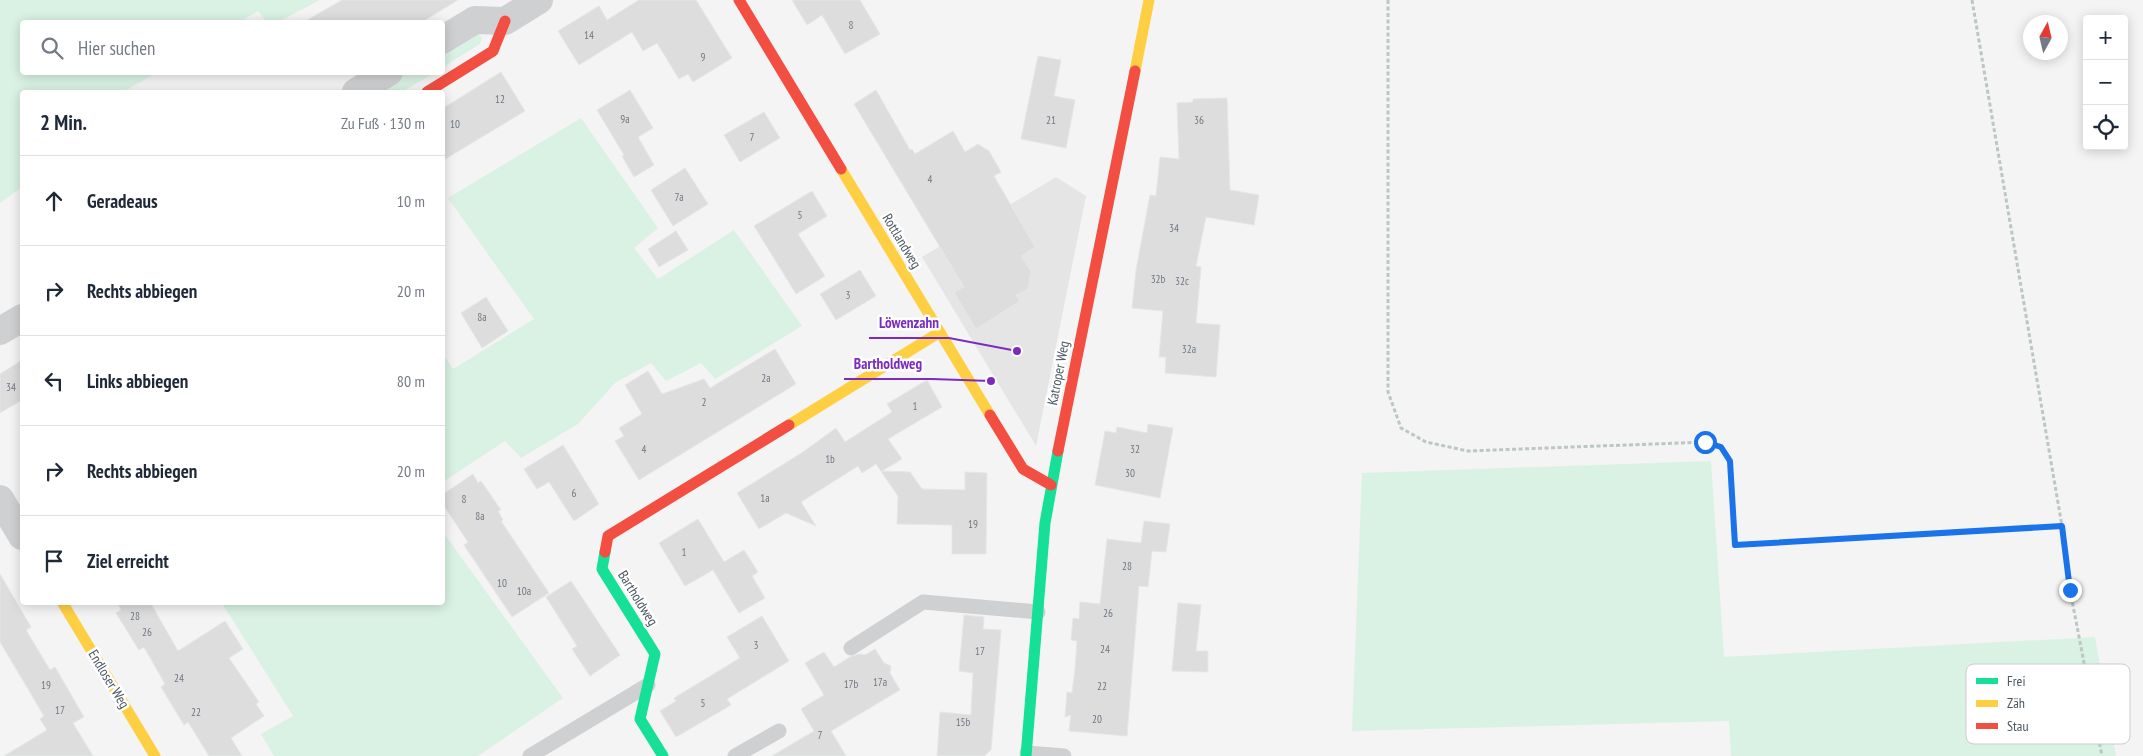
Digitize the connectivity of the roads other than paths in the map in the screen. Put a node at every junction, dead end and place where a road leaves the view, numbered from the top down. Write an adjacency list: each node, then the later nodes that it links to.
1 (539, 0): 4 (street)
2 (739, 0): 11 (street, Rottlandweg)
3 (1149, 0): 12 (street, Katroper Weg)
4 (505, 21): 5 (street); 8 (street)
5 (445, 38)
6 (384, 75): 7 (street)
7 (359, 90)
8 (430, 90)
9 (20, 319): 10 (street)
10 (0, 331)
11 (940, 332): 12 (street, Rottlandweg); 18 (street, Bartholdweg)
12 (1051, 485): 16 (street, Katroper Weg)
13 (2, 507): 14 (street)
14 (20, 533)
15 (64, 605): 21 (street, Endloser Weg)
16 (1038, 612): 17 (lane); 20 (street, Katroper Weg)
17 (850, 648)
18 (648, 686): 22 (lane); 23 (street, Bartholdweg)
19 (779, 731): 24 (lane)
20 (1026, 754): 25 (lane)
21 (155, 756)
22 (530, 756)
23 (663, 756)
24 (735, 756)
25 (1064, 756)

